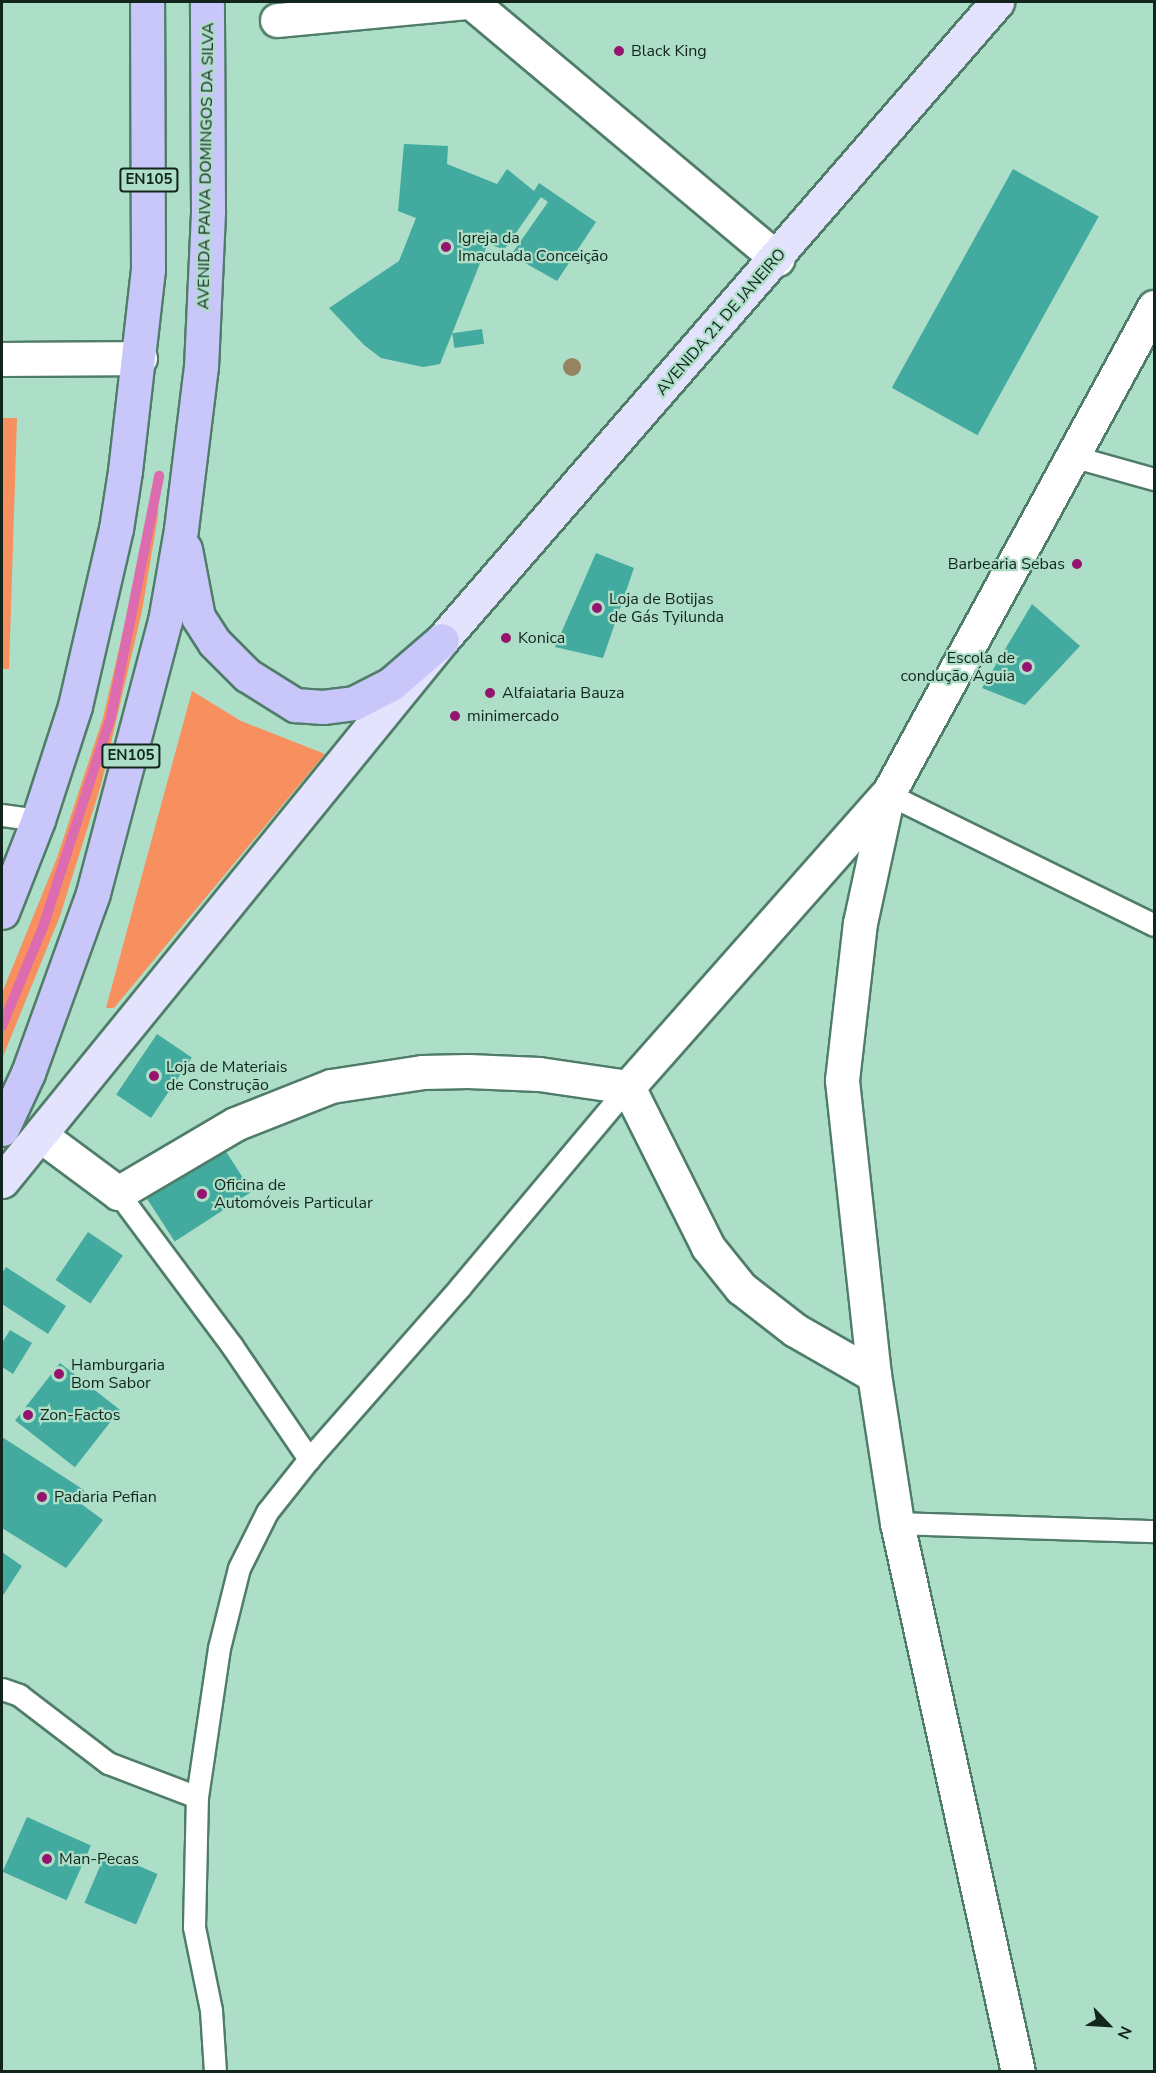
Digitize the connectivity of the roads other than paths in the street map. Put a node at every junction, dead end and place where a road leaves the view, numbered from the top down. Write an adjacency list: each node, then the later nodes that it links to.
1 (147, 2): 9 (main road, EN105)
2 (207, 2): 13 (main road, AVENIDA PAIVA DOMINGOS DA SILVA / EN105)
3 (466, 2): 6 (street)
4 (471, 2): 7 (street)
5 (997, 2): 7 (main road, AVENIDA 21 DE JANEIRO)
6 (278, 20)
7 (777, 258): 14 (main road, AVENIDA 21 DE JANEIRO)
8 (1155, 307): 11 (street)
9 (140, 358): 10 (street); 17 (main road, EN105)
10 (2, 359)
11 (1075, 457): 12 (lane); 15 (street)
12 (1155, 479)
13 (181, 529): 14 (main road); 21 (main road, EN105)
14 (442, 640): 22 (main road, AVENIDA 21 DE JANEIRO)
15 (888, 794): 19 (lane); 20 (street); 25 (street)
16 (2, 815): 17 (lane)
17 (38, 820): 18 (main road, EN105)
18 (2, 912)
19 (1155, 925)
20 (628, 1087): 24 (street); 25 (street); 26 (lane)
21 (2, 1129)
22 (40, 1135): 23 (main road, AVENIDA 21 DE JANEIRO); 24 (street)
23 (2, 1181)
24 (118, 1193): 26 (lane)
25 (874, 1375): 27 (street)
26 (309, 1459): 30 (lane)
27 (897, 1523): 28 (lane); 32 (street)
28 (1155, 1531)
29 (2, 1689): 30 (lane)
30 (197, 1797): 31 (lane)
31 (215, 2072)
32 (1018, 2072)

